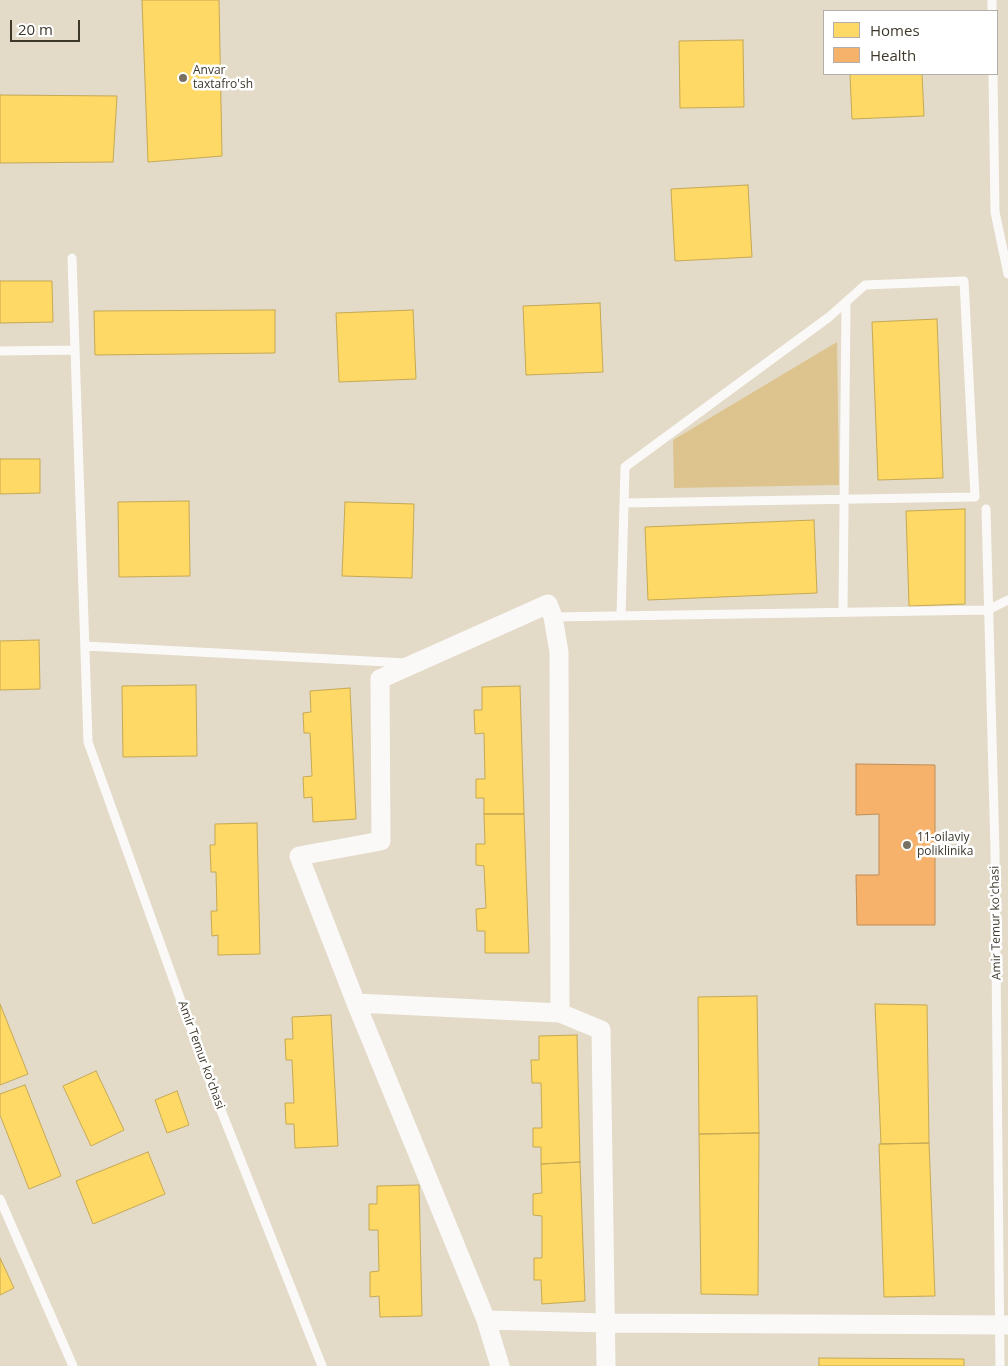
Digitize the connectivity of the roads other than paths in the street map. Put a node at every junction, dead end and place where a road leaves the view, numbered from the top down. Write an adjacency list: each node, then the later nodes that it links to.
1 (993, 75): 3 (lane)
2 (72, 258): 5 (lane, Amir Temur ko'chasi)
3 (1008, 274)
4 (846, 303): 7 (lane); 7 (lane); 8 (lane)
5 (75, 350): 6 (lane); 15 (lane, Amir Temur ko'chasi)
6 (0, 351)
7 (846, 500): 8 (lane); 12 (lane)
8 (624, 503): 13 (lane)
9 (986, 509): 11 (lane, Amir Temur ko'chasi)
10 (1008, 600): 11 (lane)
11 (988, 610): 12 (lane); 22 (lane, Amir Temur ko'chasi)
12 (843, 611): 13 (lane)
13 (621, 616): 14 (lane)
14 (554, 617): 16 (street); 18 (street)
15 (85, 646): 16 (lane); 24 (lane, Amir Temur ko'chasi)
16 (416, 664): 17 (street)
17 (356, 1002): 18 (street); 20 (street)
18 (560, 1013): 21 (street)
19 (0, 1198): 23 (lane)
20 (486, 1320): 21 (street); 25 (street)
21 (606, 1323): 22 (street); 26 (street)
22 (1004, 1325): 27 (lane, Amir Temur ko'chasi)
23 (73, 1366)
24 (322, 1366)
25 (500, 1366)
26 (606, 1366)
27 (1000, 1366)

